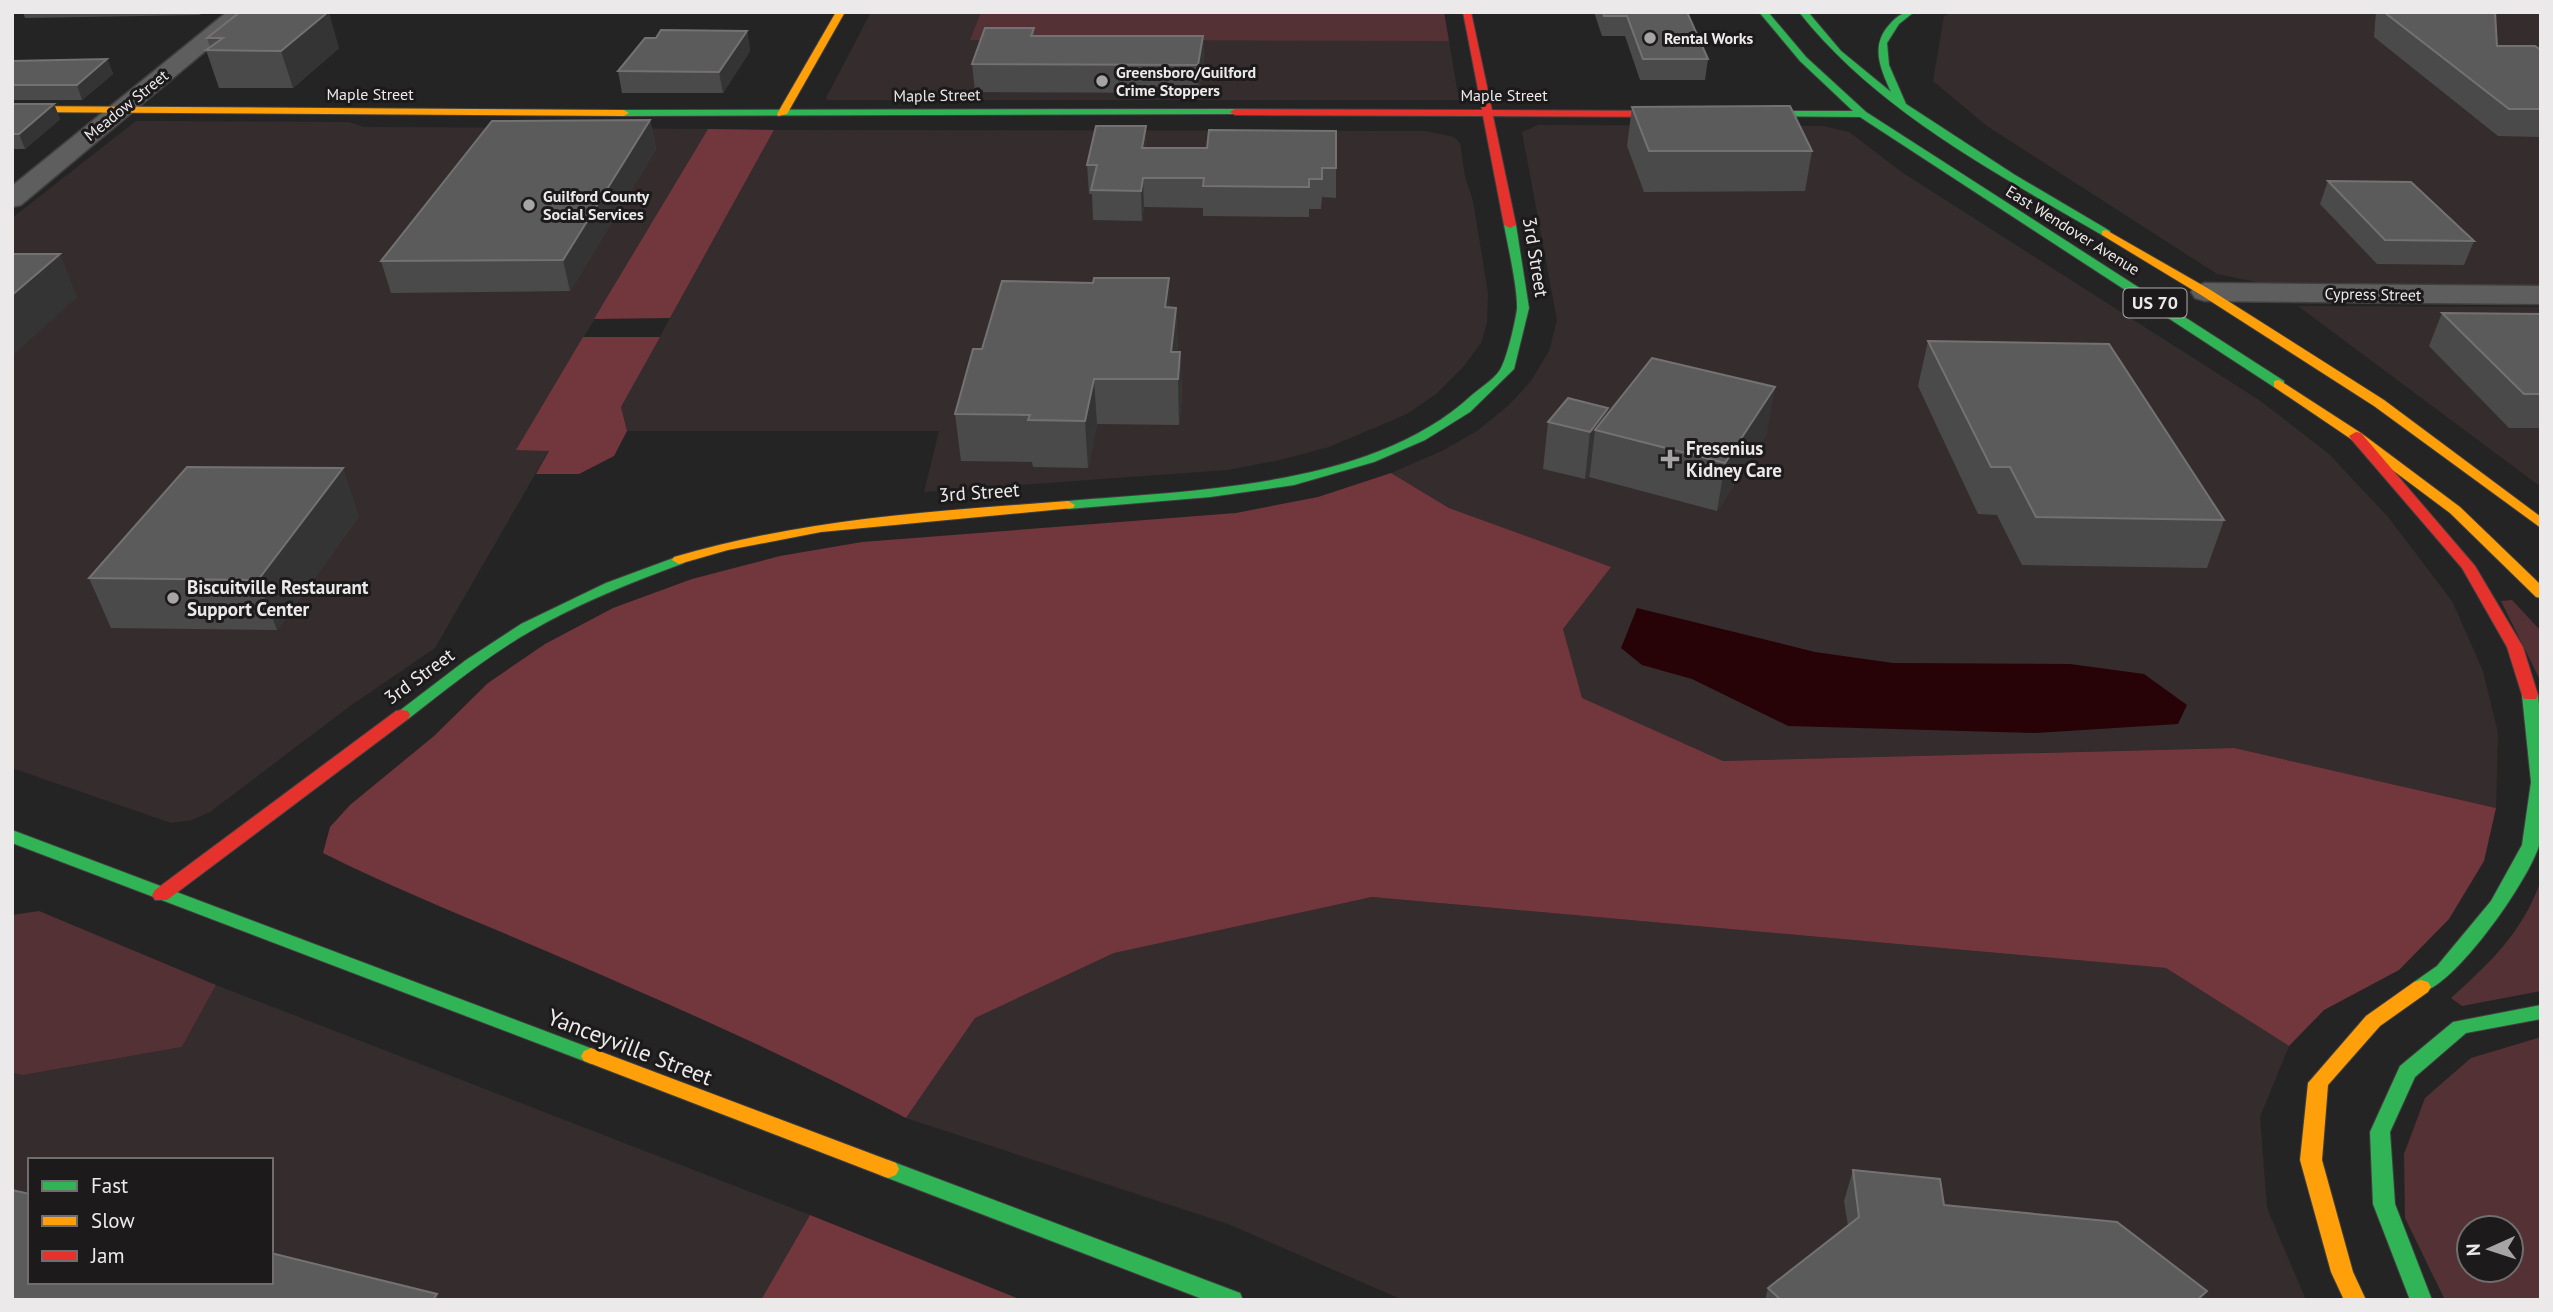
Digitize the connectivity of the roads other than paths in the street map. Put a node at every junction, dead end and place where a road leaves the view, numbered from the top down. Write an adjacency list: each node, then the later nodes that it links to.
1 (242, 12): 9 (street, Meadow Street)
2 (841, 12): 11 (main road)
3 (1467, 12): 10 (main road, 3rd Street)
4 (1803, 12): 7 (main road, East Wendover Avenue / US 70)
5 (1910, 12): 7 (main road)
6 (1762, 14): 14 (main road, East Wendover Avenue / US 70)
7 (1902, 106): 15 (main road, East Wendover Avenue / US 70)
8 (12, 109): 9 (main road, Maple Street)
9 (120, 110): 11 (main road, Maple Street); 16 (street, Meadow Street)
10 (1487, 113): 11 (main road, Maple Street); 12 (main road, Maple Street); 23 (main road, 3rd Street)
11 (782, 114)
12 (1695, 114)
13 (1723, 114): 14 (main road)
14 (1862, 114): 15 (main road); 19 (main road, East Wendover Avenue / US 70)
15 (1959, 143): 17 (main road, East Wendover Avenue / US 70)
16 (12, 199)
17 (2204, 292): 18 (street, Cypress Street); 20 (main road, East Wendover Avenue / US 70)
18 (2541, 295)
19 (2356, 436): 21 (main road, East Wendover Avenue / US 70); 26 (main road)
20 (2541, 524)
21 (2541, 594)
22 (12, 836): 23 (main road, Yanceyville Street)
23 (161, 895): 25 (main road, Yanceyville Street)
24 (2541, 1012): 27 (main road)
25 (1231, 1300)
26 (2355, 1300)
27 (2421, 1300)

